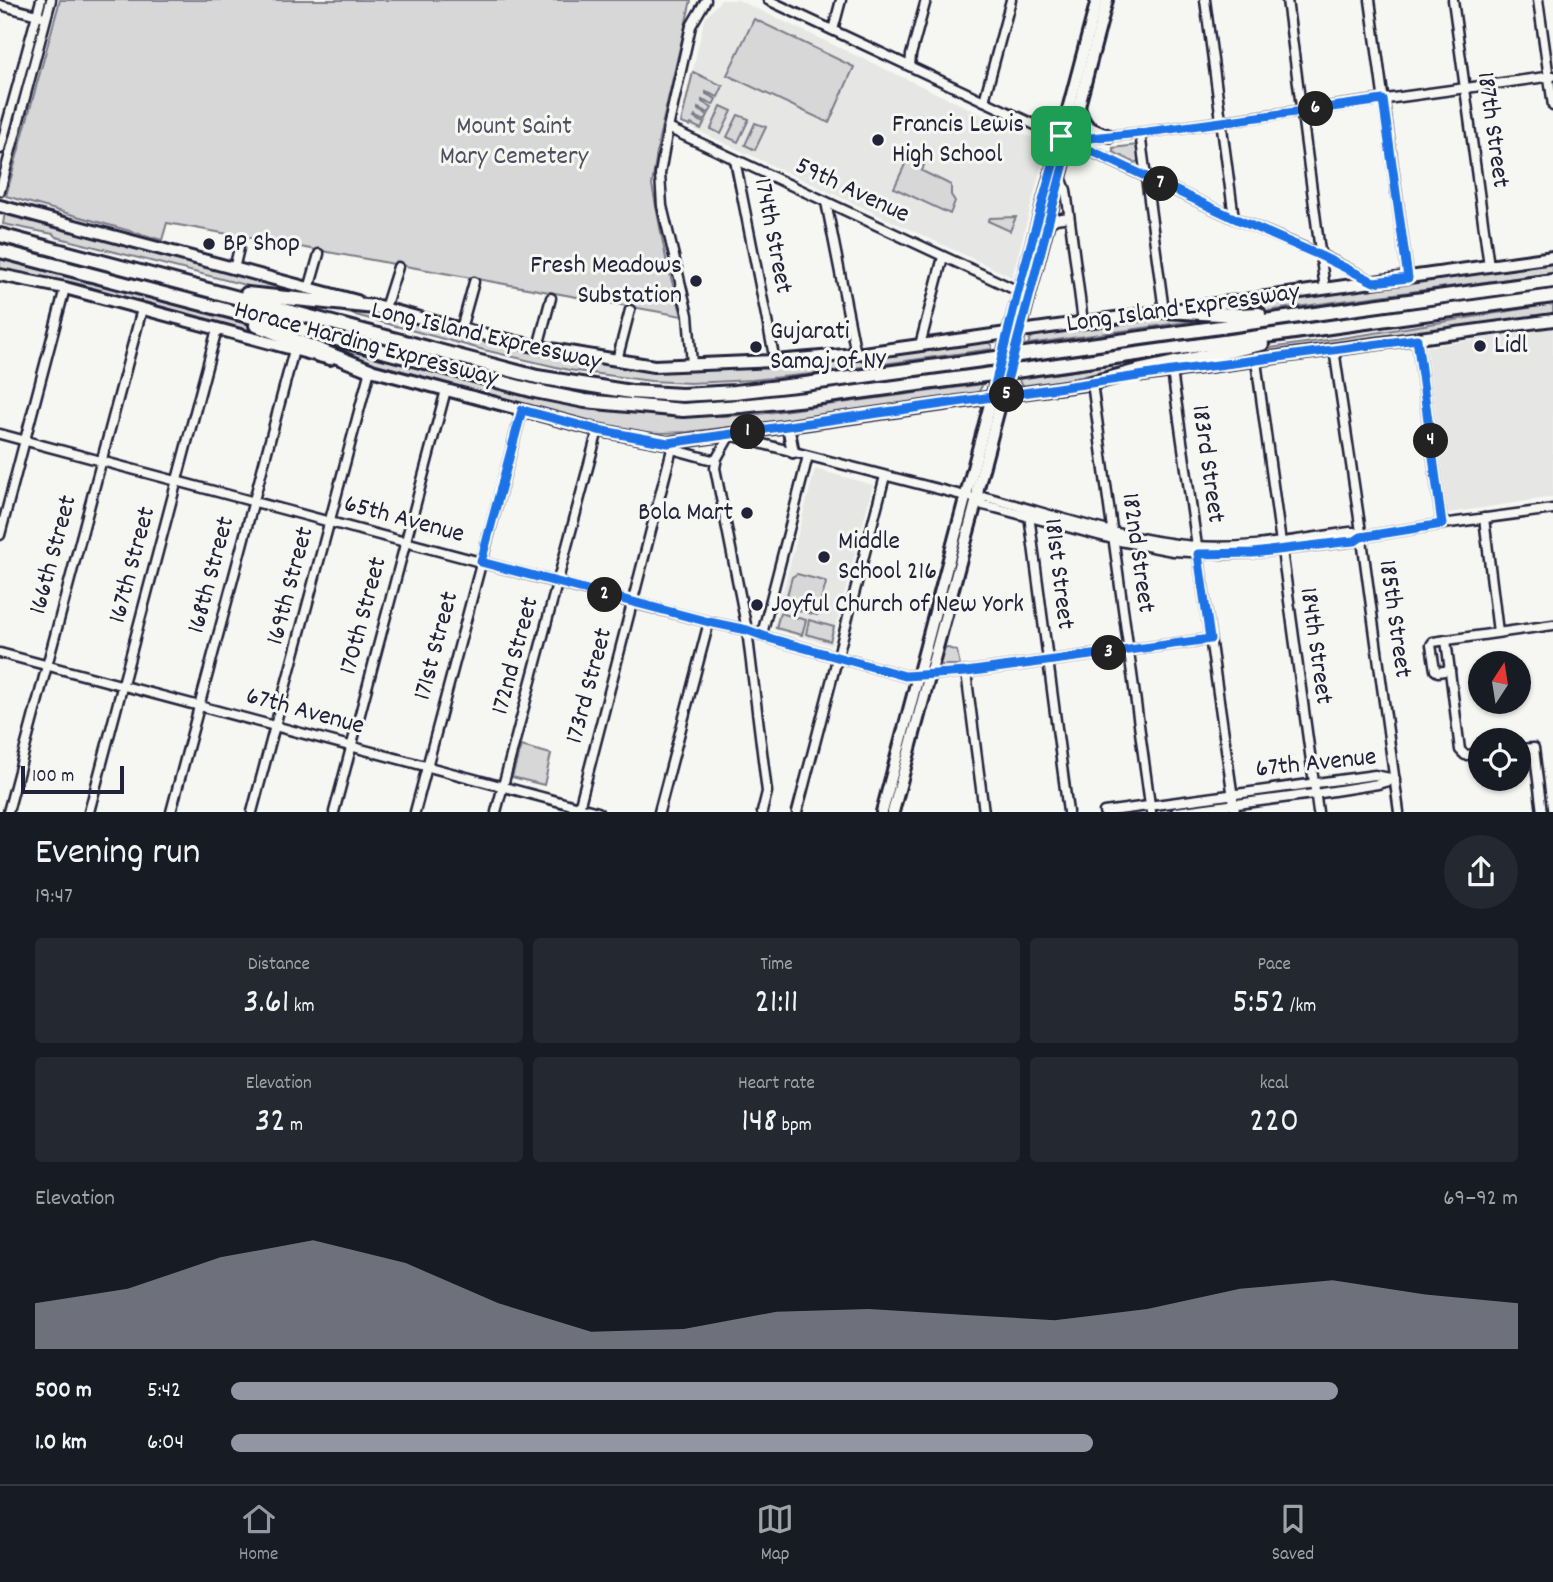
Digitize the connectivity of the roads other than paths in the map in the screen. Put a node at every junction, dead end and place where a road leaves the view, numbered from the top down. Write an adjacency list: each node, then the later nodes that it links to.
1 (41, 0): 16 (street)
2 (51, 0): 17 (street)
3 (706, 0): 28 (street)
4 (768, 0): 18 (street)
5 (841, 0): 18 (street)
6 (926, 0): 19 (street)
7 (1011, 0): 23 (street)
8 (1097, 0): 31 (main road)
9 (1107, 0): 24 (main road)
10 (1205, 0): 27 (street)
11 (1287, 0): 26 (street)
12 (1370, 0): 22 (street)
13 (1453, 0): 21 (street, 187th Street)
14 (1538, 0): 20 (street)
15 (0, 5): 16 (street)
16 (37, 15): 17 (street); 32 (street)
17 (46, 18): 36 (street)
18 (833, 30): 19 (street)
19 (910, 66): 23 (street)
20 (1551, 77): 21 (street); 25 (street)
21 (1465, 88): 22 (street); 49 (street, 187th Street)
22 (1383, 100): 26 (street); 53 (street)
23 (984, 101): 31 (street)
24 (1079, 106): 30 (main road); 31 (main road)
25 (1553, 106)
26 (1302, 111): 27 (street); 46 (street)
27 (1221, 122): 29 (street); 40 (street)
28 (667, 128): 33 (street, 59th Avenue); 86 (street)
29 (1140, 133): 30 (street); 35 (street)
30 (1110, 136): 31 (street)
31 (1065, 138): 34 (main road); 35 (street); 61 (main road)
32 (0, 149)
33 (735, 160): 37 (street, 59th Avenue); 85 (street, 174th Street)
34 (1061, 177): 39 (street); 41 (main road)
35 (1146, 177): 40 (street); 69 (street)
36 (0, 191)
37 (825, 202): 47 (street, 59th Avenue); 82 (street)
38 (0, 206): 51 (main road, Horace Harding Expressway)
39 (1069, 217): 41 (street); 71 (street)
40 (1234, 218): 46 (street)
41 (1048, 224): 75 (main road)
42 (0, 235): 58 (highway, Long Island Expressway)
43 (239, 248): 51 (street)
44 (0, 251): 64 (highway, Long Island Expressway)
45 (319, 254): 59 (street)
46 (1321, 256): 56 (street); 60 (street)
47 (943, 257): 61 (street, 59th Avenue); 78 (street)
48 (1553, 257): 49 (main road, Horace Harding Expressway)
49 (1489, 266): 53 (main road, Horace Harding Expressway)
50 (398, 267): 65 (street)
51 (234, 269): 59 (main road, Horace Harding Expressway)
52 (0, 275): 57 (main road, Horace Harding Expressway)
53 (1408, 278): 56 (main road, Horace Harding Expressway)
54 (1553, 281): 67 (highway, Long Island Expressway)
55 (474, 282): 74 (street)
56 (1374, 282): 60 (main road, Horace Harding Expressway)
57 (65, 288): 66 (main road, Horace Harding Expressway); 97 (street)
58 (205, 289): 65 (highway); 67 (highway, Long Island Expressway, bridge)
59 (309, 289): 65 (main road, Horace Harding Expressway)
60 (1325, 289): 69 (main road, Horace Harding Expressway)
61 (1018, 291): 76 (main road)
62 (1553, 296): 72 (highway, Long Island Expressway)
63 (551, 299): 79 (street)
64 (204, 304): 72 (highway, Long Island Expressway, bridge); 87 (highway)
65 (385, 308): 74 (main road, Horace Harding Expressway)
66 (142, 309): 73 (main road, Horace Harding Expressway); 101 (street, 166th Street)
67 (1354, 309): 69 (highway)
68 (630, 310): 83 (street)
69 (1164, 311): 71 (main road, Horace Harding Expressway)
70 (1553, 320): 77 (main road, Horace Harding Expressway)
71 (1083, 322): 75 (main road, Horace Harding Expressway)
72 (1364, 322): 89 (highway)
73 (217, 329): 80 (main road, Horace Harding Expressway); 104 (street, 167th Street)
74 (461, 329): 79 (main road, Horace Harding Expressway)
75 (1021, 331): 76 (main road, Horace Harding Expressway); 91 (main road)
76 (1008, 333): 78 (main road, Horace Harding Expressway); 91 (main road)
77 (1417, 339): 81 (main road, Horace Harding Expressway); 111 (street)
78 (920, 345): 82 (main road, Horace Harding Expressway)
79 (538, 347): 83 (main road, Horace Harding Expressway)
80 (294, 349): 87 (main road, Horace Harding Expressway); 106 (street, 168th Street)
81 (1334, 349): 84 (main road, Horace Harding Expressway); 114 (street, 185th Street)
82 (856, 354): 85 (main road, Horace Harding Expressway)
83 (617, 360): 86 (main road, Horace Harding Expressway)
84 (1255, 360): 88 (main road, Horace Harding Expressway); 116 (street, 184th Street)
85 (775, 362): 86 (main road, Horace Harding Expressway)
86 (692, 364)
87 (370, 370): 90 (main road, Horace Harding Expressway); 110 (street, 169th Street)
88 (1172, 371): 89 (main road, Horace Harding Expressway); 117 (street, 183rd Street)
89 (1092, 383): 91 (main road, Horace Harding Expressway); 113 (street, 182nd Street)
90 (446, 390): 92 (main road, Horace Harding Expressway); 115 (street, 170th Street)
91 (998, 397): 93 (main road, Horace Harding Expressway); 105 (main road)
92 (522, 410): 94 (main road, Horace Harding Expressway); 118 (street, 171st Street)
93 (788, 426): 96 (main road, Horace Harding Expressway); 99 (main road)
94 (598, 430): 98 (main road, Horace Harding Expressway); 119 (street, 172nd Street)
95 (0, 435): 97 (street, 65th Avenue)
96 (730, 435): 98 (main road, Horace Harding Expressway); 99 (street); 102 (street)
97 (25, 441): 101 (street, 65th Avenue); 112 (street)
98 (670, 446): 102 (street); 120 (street, 173rd Street)
99 (793, 452): 100 (street)
100 (808, 456): 103 (street); 125 (street)
101 (101, 461): 104 (street, 65th Avenue); 132 (street, 166th Street)
102 (716, 461): 123 (street)
103 (884, 476): 105 (street); 130 (street)
104 (177, 481): 106 (street, 65th Avenue); 136 (street, 167th Street)
105 (971, 498): 108 (street); 135 (main road)
106 (253, 502): 110 (street, 65th Avenue); 137 (street, 168th Street)
107 (1553, 509): 109 (street)
108 (1028, 513): 113 (street); 131 (street, 181st Street)
109 (1483, 518): 111 (street); 124 (street)
110 (329, 522): 115 (street, 65th Avenue); 138 (street, 169th Street)
111 (1442, 524): 114 (street)
112 (0, 535)
113 (1114, 535): 117 (street); 128 (street, 182nd Street)
114 (1361, 537): 116 (street); 143 (street, 185th Street)
115 (405, 542): 118 (street, 65th Avenue); 139 (street, 170th Street)
116 (1280, 546): 117 (street); 144 (street, 184th Street)
117 (1198, 550): 126 (street, 183rd Street)
118 (481, 562): 119 (street, 65th Avenue); 142 (street, 171st Street)
119 (558, 583): 120 (street, 65th Avenue); 145 (street, 172nd Street)
120 (634, 603): 121 (street, 65th Avenue); 149 (street, 173rd Street)
121 (709, 622): 123 (street, 65th Avenue); 159 (street)
122 (1553, 625): 124 (street)
123 (747, 630): 125 (street, 65th Avenue); 160 (street)
124 (1498, 632): 127 (street)
125 (762, 634): 130 (street, 65th Avenue)
126 (1210, 639): 128 (street, 65th Avenue); 148 (street, 183rd Street)
127 (1446, 640): 133 (street); 133 (street)
128 (1129, 650): 131 (street, 65th Avenue); 150 (street, 182nd Street)
129 (0, 653): 132 (street, 67th Avenue)
130 (838, 657): 135 (street, 65th Avenue); 161 (street)
131 (1048, 661): 134 (street, 65th Avenue); 166 (street, 181st Street)
132 (47, 666): 136 (street, 67th Avenue); 151 (street, 166th Street)
133 (1450, 670): 141 (street)
134 (966, 672): 135 (street, 65th Avenue); 147 (street)
135 (924, 675): 162 (main road); 163 (main road)
136 (122, 685): 137 (street, 67th Avenue); 152 (street, 167th Street)
137 (199, 706): 138 (street, 67th Avenue); 153 (street, 168th Street)
138 (275, 726): 139 (street, 67th Avenue); 154 (street, 169th Street)
139 (351, 746): 142 (street, 67th Avenue); 155 (street, 170th Street)
140 (1531, 748): 171 (street)
141 (1468, 755)
142 (427, 766): 145 (street, 67th Avenue); 156 (street, 171st Street)
143 (1395, 779): 144 (street, 67th Avenue); 146 (street, 67th Avenue); 170 (street, 185th Street)
144 (1314, 784): 146 (street, 184th Street); 148 (street, 67th Avenue)
145 (503, 787): 149 (street, 67th Avenue); 157 (street, 172nd Street)
146 (1315, 794): 148 (street, 67th Avenue); 169 (street, 184th Street)
147 (982, 797): 164 (street); 165 (street)
148 (1233, 803): 150 (street, 67th Avenue); 168 (street, 67th Avenue)
149 (579, 809): 158 (street, 67th Avenue)
150 (1151, 809): 167 (street, 67th Avenue)
151 (8, 812)
152 (89, 812)
153 (171, 812)
154 (252, 812)
155 (334, 812)
156 (415, 812)
157 (496, 812)
158 (598, 812)
159 (659, 812)
160 (762, 812)
161 (797, 812)
162 (882, 812)
163 (893, 812)
164 (978, 812)
165 (984, 812)
166 (1068, 812)
167 (1104, 812)
168 (1175, 812)
169 (1318, 812)
170 (1399, 812)
171 (1542, 812)

